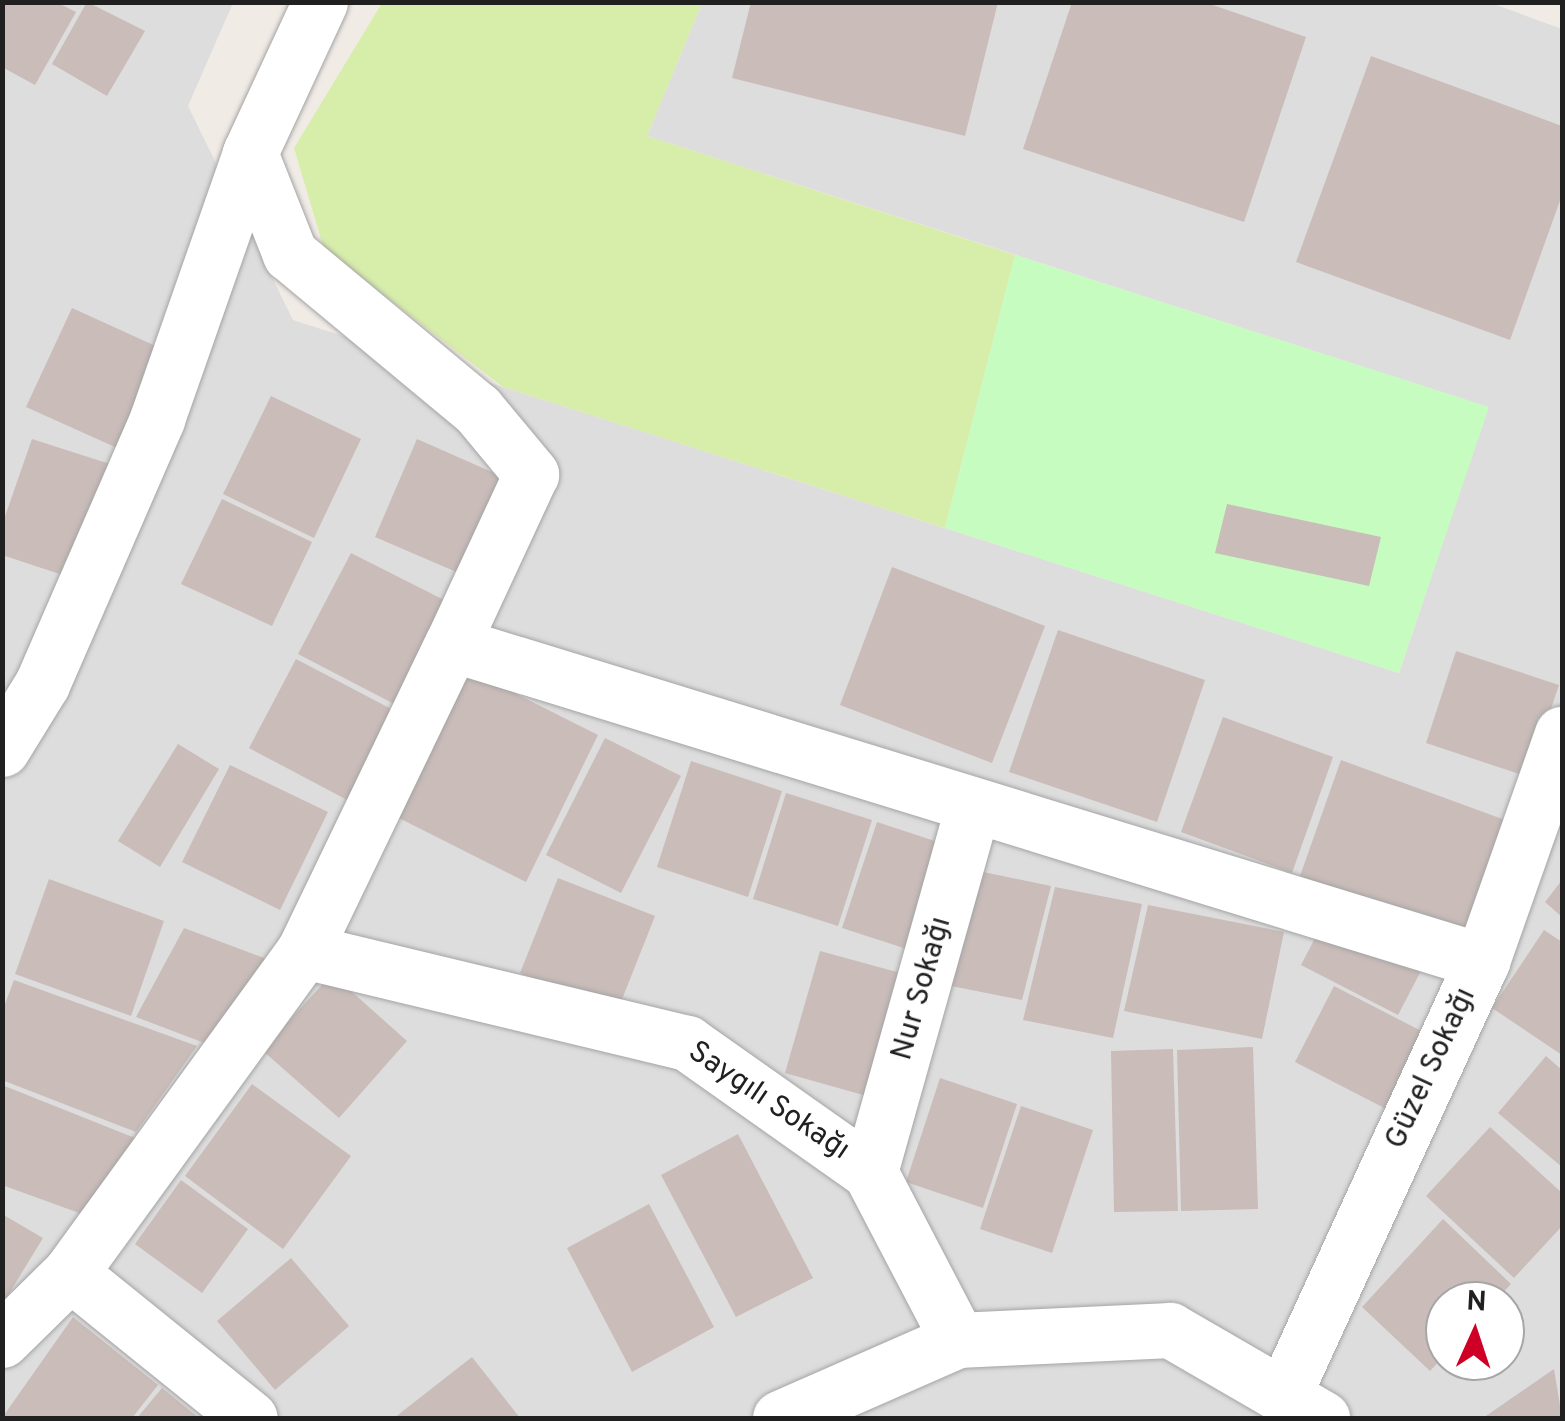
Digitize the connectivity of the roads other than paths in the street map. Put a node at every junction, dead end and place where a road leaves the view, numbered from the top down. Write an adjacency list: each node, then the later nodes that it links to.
1 (320, 2): 2 (street)
2 (250, 154): 3 (street); 5 (street)
3 (452, 644): 6 (street); 7 (street)
4 (1562, 734): 8 (street, Güzel Sokağı)
5 (2, 749)
6 (973, 805): 8 (street); 9 (street, Nur Sokağı)
7 (304, 951): 9 (street, Saygılı Sokağı); 10 (street)
8 (1482, 961): 13 (street, Güzel Sokağı)
9 (870, 1172): 12 (street, Saygılı Sokağı)
10 (70, 1274): 11 (street); 14 (street)
11 (2, 1340)
12 (958, 1340): 13 (street); 15 (street)
13 (1302, 1407)
14 (250, 1418)
15 (780, 1418)

